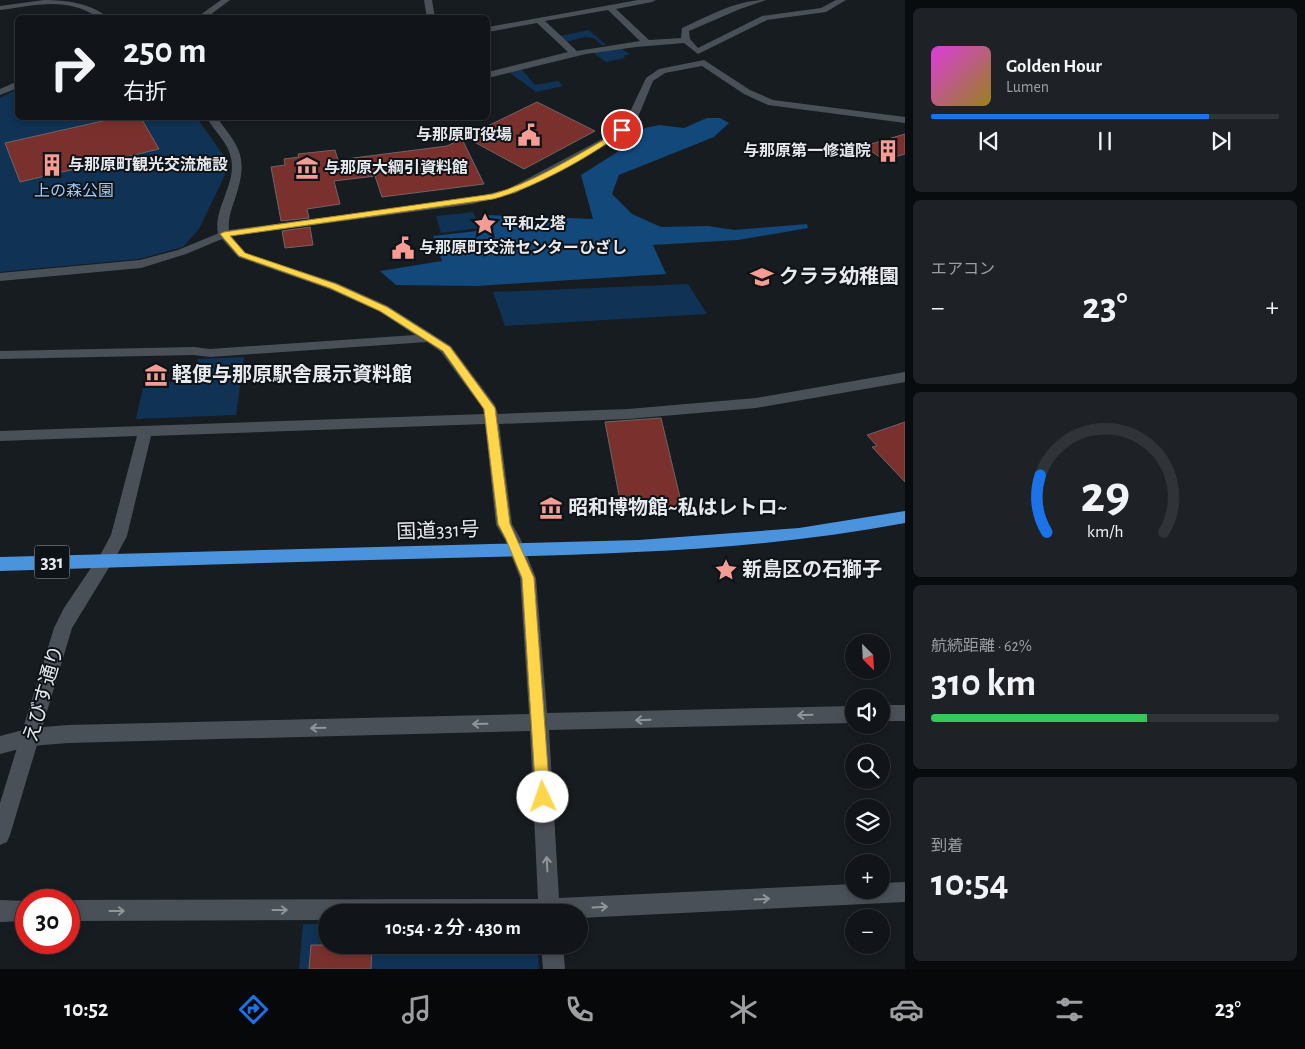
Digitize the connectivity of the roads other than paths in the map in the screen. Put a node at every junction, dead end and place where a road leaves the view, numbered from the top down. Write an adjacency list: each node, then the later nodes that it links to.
1 (226, 0): 9 (street)
2 (428, 0): 10 (street)
3 (652, 0): 6 (street)
4 (762, 0): 13 (street)
5 (842, 0): 15 (street)
6 (609, 7): 11 (street); 14 (street)
7 (0, 8): 8 (street)
8 (98, 15)
9 (204, 15)
10 (430, 15)
11 (539, 20): 12 (street); 16 (street)
12 (490, 30)
13 (686, 40): 14 (street); 15 (street)
14 (647, 43): 16 (street)
15 (698, 50): 17 (street)
16 (575, 54): 18 (street)
17 (704, 63): 22 (street); 23 (street)
18 (490, 73)
19 (15, 85): 20 (street)
20 (0, 92)
21 (214, 120): 23 (street)
22 (905, 120)
23 (224, 234): 24 (street); 25 (street)
24 (0, 278)
25 (429, 338): 26 (street); 28 (street)
26 (0, 356)
27 (905, 377): 28 (street)
28 (491, 420): 29 (street); 32 (street)
29 (145, 431): 30 (street); 33 (street, えびす通り)
30 (0, 436)
31 (905, 516): 32 (highway, 国道331号 / 331)
32 (517, 550): 33 (highway, 国道331号 / 331); 38 (street)
33 (105, 561): 34 (highway, 国道331号 / 331); 39 (street, えびす通り)
34 (0, 564)
35 (890, 713): 36 (street)
36 (905, 713)
37 (845, 714): 38 (street, one-way to 38)
38 (539, 722): 39 (street, one-way to 39); 43 (street, one-way to 38)
39 (31, 737): 40 (street); 41 (street, えびす通り)
40 (0, 745)
41 (0, 834)
42 (905, 892): 44 (street, one-way to 42)
43 (549, 904)
44 (588, 909)
45 (0, 911): 46 (street)
46 (15, 911)
47 (80, 911): 48 (street, one-way to 48)
48 (318, 911)
49 (553, 954): 50 (street)
50 (554, 969)

